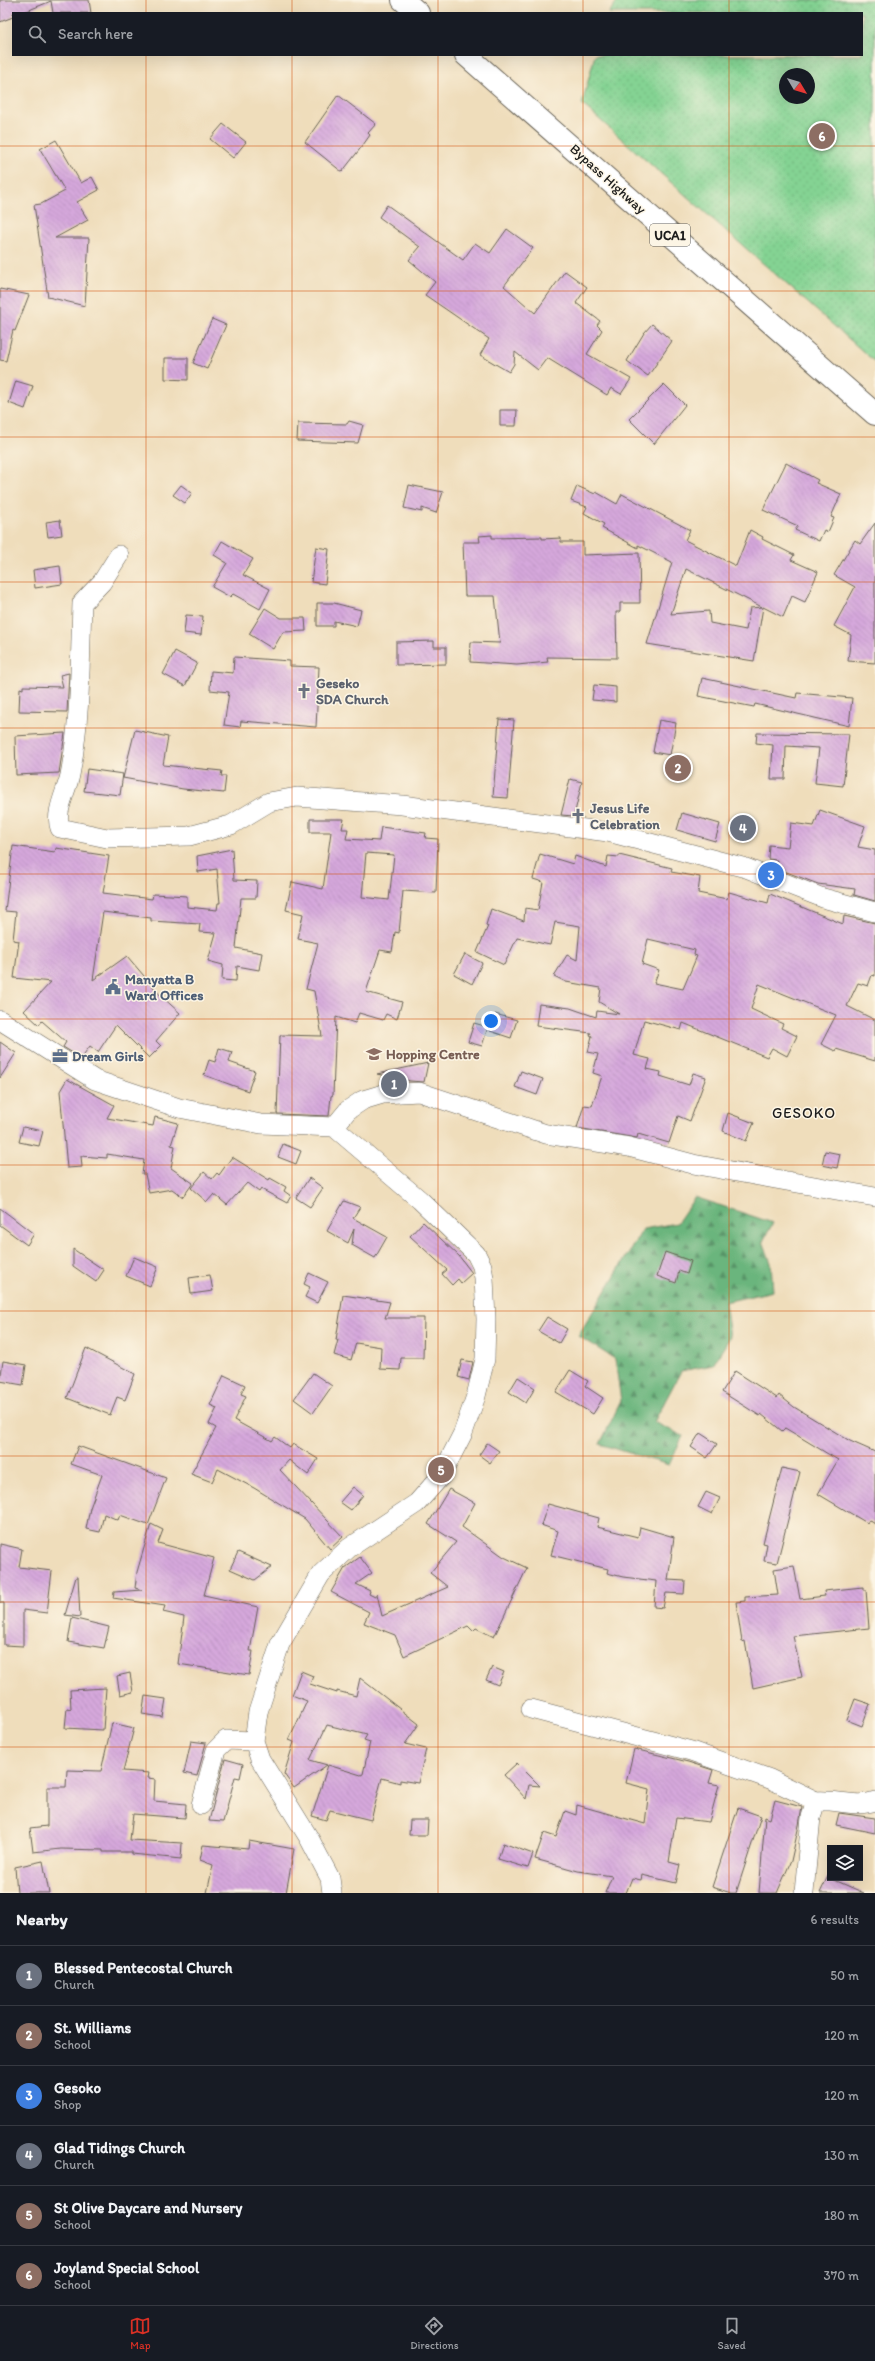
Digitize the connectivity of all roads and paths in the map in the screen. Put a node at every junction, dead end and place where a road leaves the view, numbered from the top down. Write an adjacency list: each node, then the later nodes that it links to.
1 (403, 0): 2 (main road)
2 (417, 12)
3 (467, 56): 4 (main road, Bypass Highway / UCA1)
4 (875, 414)
5 (119, 555): 6 (street)
6 (875, 912)
7 (0, 1020): 8 (street)
8 (334, 1127): 9 (street); 11 (street)
9 (875, 1197)
10 (531, 1709): 12 (street)
11 (254, 1741): 14 (street); 15 (street)
12 (816, 1801): 13 (street); 16 (street)
13 (875, 1801)
14 (201, 1805)
15 (332, 1893)
16 (804, 1893)

